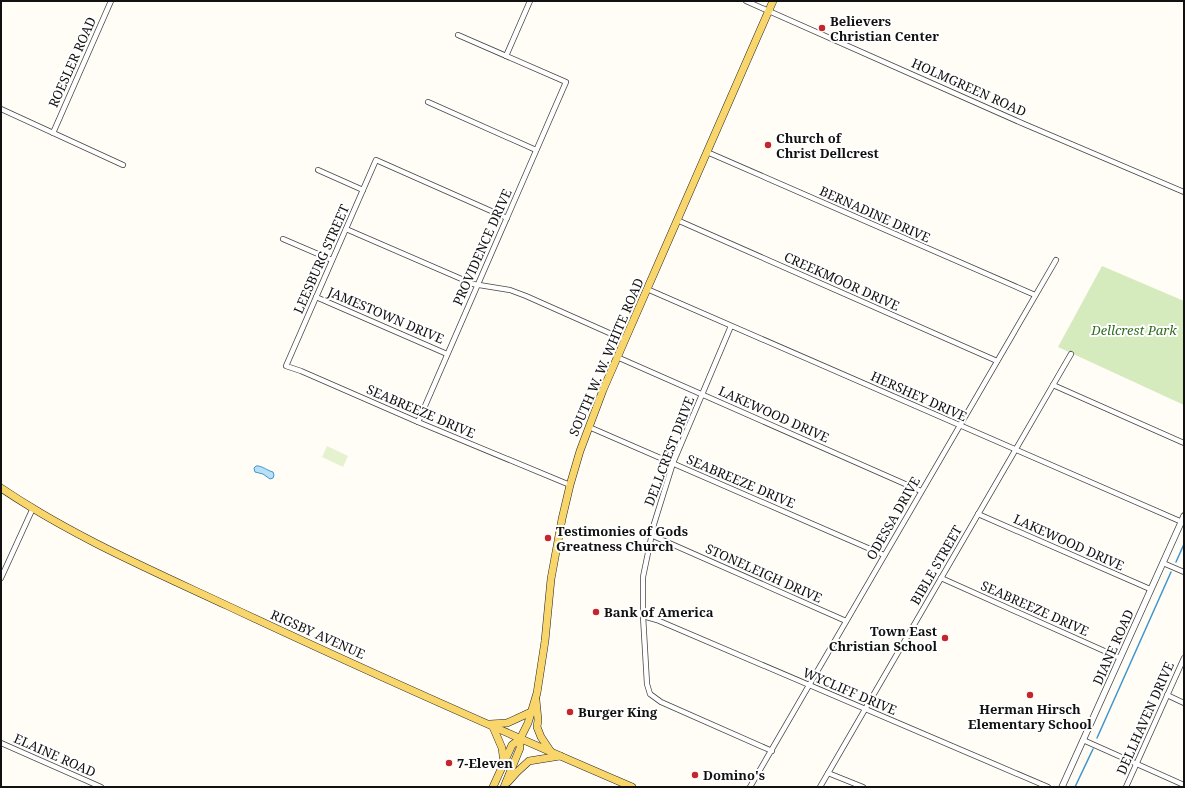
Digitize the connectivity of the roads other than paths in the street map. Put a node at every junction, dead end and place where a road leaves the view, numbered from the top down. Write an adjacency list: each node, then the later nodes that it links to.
1 (111, 1): 10 (street, ROESLER ROAD)
2 (530, 1): 7 (street)
3 (746, 1): 5 (street, HOLMGREEN ROAD)
4 (774, 1): 5 (main road, SOUTH W. W. WHITE ROAD)
5 (769, 11): 12 (main road, SOUTH W. W. WHITE ROAD); 16 (street, HOLMGREEN ROAD)
6 (458, 34): 7 (street)
7 (506, 56): 11 (street, PROVIDENCE DRIVE)
8 (428, 102): 11 (street)
9 (1, 109): 10 (street)
10 (52, 133): 13 (street)
11 (536, 150): 17 (street, PROVIDENCE DRIVE)
12 (707, 152): 18 (main road, SOUTH W. W. WHITE ROAD); 25 (street, BERNADINE DRIVE)
13 (123, 165)
14 (318, 170): 15 (street)
15 (363, 190): 17 (street, LEESBURG STREET); 19 (street, LEESBURG STREET)
16 (1184, 192)
17 (506, 218): 23 (street, PROVIDENCE DRIVE)
18 (678, 220): 24 (main road, SOUTH W. W. WHITE ROAD); 32 (street, CREEKMOOR DRIVE)
19 (346, 229): 21 (street, LEESBURG STREET); 23 (street)
20 (283, 239): 21 (street)
21 (332, 260): 26 (street, LEESBURG STREET)
22 (1056, 260): 25 (street, ODESSA DRIVE)
23 (477, 285): 28 (street); 29 (street, PROVIDENCE DRIVE)
24 (647, 289): 27 (street, HERSHEY DRIVE); 28 (main road, SOUTH W. W. WHITE ROAD)
25 (1035, 295): 32 (street, ODESSA DRIVE)
26 (316, 297): 29 (street, JAMESTOWN DRIVE); 33 (street, LEESBURG STREET)
27 (731, 326): 35 (street, DELLCREST DRIVE); 37 (street, HERSHEY DRIVE)
28 (625, 340): 31 (main road, SOUTH W. W. WHITE ROAD)
29 (447, 354): 36 (street, PROVIDENCE DRIVE)
30 (1071, 354): 34 (street, BIBLE STREET)
31 (618, 357): 35 (street, LAKEWOOD DRIVE); 38 (main road, SOUTH W. W. WHITE ROAD)
32 (997, 361): 37 (street, ODESSA DRIVE)
33 (286, 366): 36 (street, SEABREEZE DRIVE)
34 (1053, 385): 39 (street); 40 (street, BIBLE STREET)
35 (702, 394): 41 (street, DELLCREST DRIVE); 44 (street, LAKEWOOD DRIVE)
36 (418, 422): 42 (street, SEABREEZE DRIVE)
37 (959, 426): 40 (street, HERSHEY DRIVE); 44 (street, ODESSA DRIVE)
38 (589, 427): 41 (street, SEABREEZE DRIVE); 42 (main road, SOUTH W. W. WHITE ROAD)
39 (1184, 443)
40 (1015, 450): 46 (street, BIBLE STREET); 47 (street, HERSHEY DRIVE)
41 (673, 463): 48 (street, DELLCREST DRIVE); 49 (street, SEABREEZE DRIVE)
42 (570, 485): 61 (main road, SOUTH W. W. WHITE ROAD)
43 (1, 488): 45 (main road, RIGSBY AVENUE)
44 (921, 491): 49 (street, ODESSA DRIVE)
45 (33, 508): 52 (street); 65 (main road, RIGSBY AVENUE)
46 (978, 514): 53 (street, BIBLE STREET); 54 (street, LAKEWOOD DRIVE)
47 (1183, 519): 50 (street, DIANE ROAD)
48 (651, 535): 55 (street, DELLCREST DRIVE); 56 (street, STONELEIGH DRIVE)
49 (884, 555): 56 (street, ODESSA DRIVE)
50 (1162, 563): 51 (street); 54 (street, DIANE ROAD)
51 (1184, 572)
52 (1, 578)
53 (941, 578): 57 (street, SEABREEZE DRIVE); 63 (street, BIBLE STREET)
54 (1150, 590): 57 (street, DIANE ROAD)
55 (643, 616): 59 (street, WYCLIFF DRIVE); 69 (street, DELLCREST DRIVE)
56 (846, 621): 59 (street, ODESSA DRIVE)
57 (1120, 658): 67 (street, DIANE ROAD)
58 (1184, 658): 60 (street, DELLHAVEN DRIVE)
59 (809, 686): 63 (street, WYCLIFF DRIVE); 69 (street, ODESSA DRIVE)
60 (1167, 695): 62 (street); 73 (street, DELLHAVEN DRIVE)
61 (536, 697): 64 (main road, SOUTH W. W. WHITE ROAD); 70 (main road)
62 (1184, 703)
63 (865, 710): 74 (street, BIBLE STREET); 85 (street, WYCLIFF DRIVE)
64 (531, 712): 65 (main road); 66 (main road, SOUTH W. W. WHITE ROAD)
65 (489, 725): 66 (main road, RIGSBY AVENUE); 72 (main road)
66 (520, 739): 70 (main road, RIGSBY AVENUE); 72 (main road, SOUTH W. W. WHITE ROAD); 76 (main road, SOUTH W. W. WHITE ROAD)
67 (1083, 740): 73 (street); 86 (street, DIANE ROAD)
68 (1, 743): 78 (street, ELAINE ROAD)
69 (772, 751): 82 (street, ODESSA DRIVE)
70 (551, 752): 71 (main road, RIGSBY AVENUE)
71 (560, 756): 80 (main road); 81 (main road, RIGSBY AVENUE)
72 (504, 763): 75 (main road, SOUTH W. W. WHITE ROAD)
73 (1136, 763): 77 (street); 87 (street, DELLHAVEN DRIVE)
74 (828, 773): 83 (street, BIBLE STREET); 84 (street)
75 (499, 775): 76 (main road); 79 (main road, SOUTH W. W. WHITE ROAD)
76 (507, 779): 80 (main road, SOUTH W. W. WHITE ROAD)
77 (1184, 785)
78 (101, 787)
79 (493, 787)
80 (504, 787)
81 (632, 787)
82 (750, 787)
83 (820, 787)
84 (863, 787)
85 (1048, 787)
86 (1062, 787)
87 (1126, 787)

